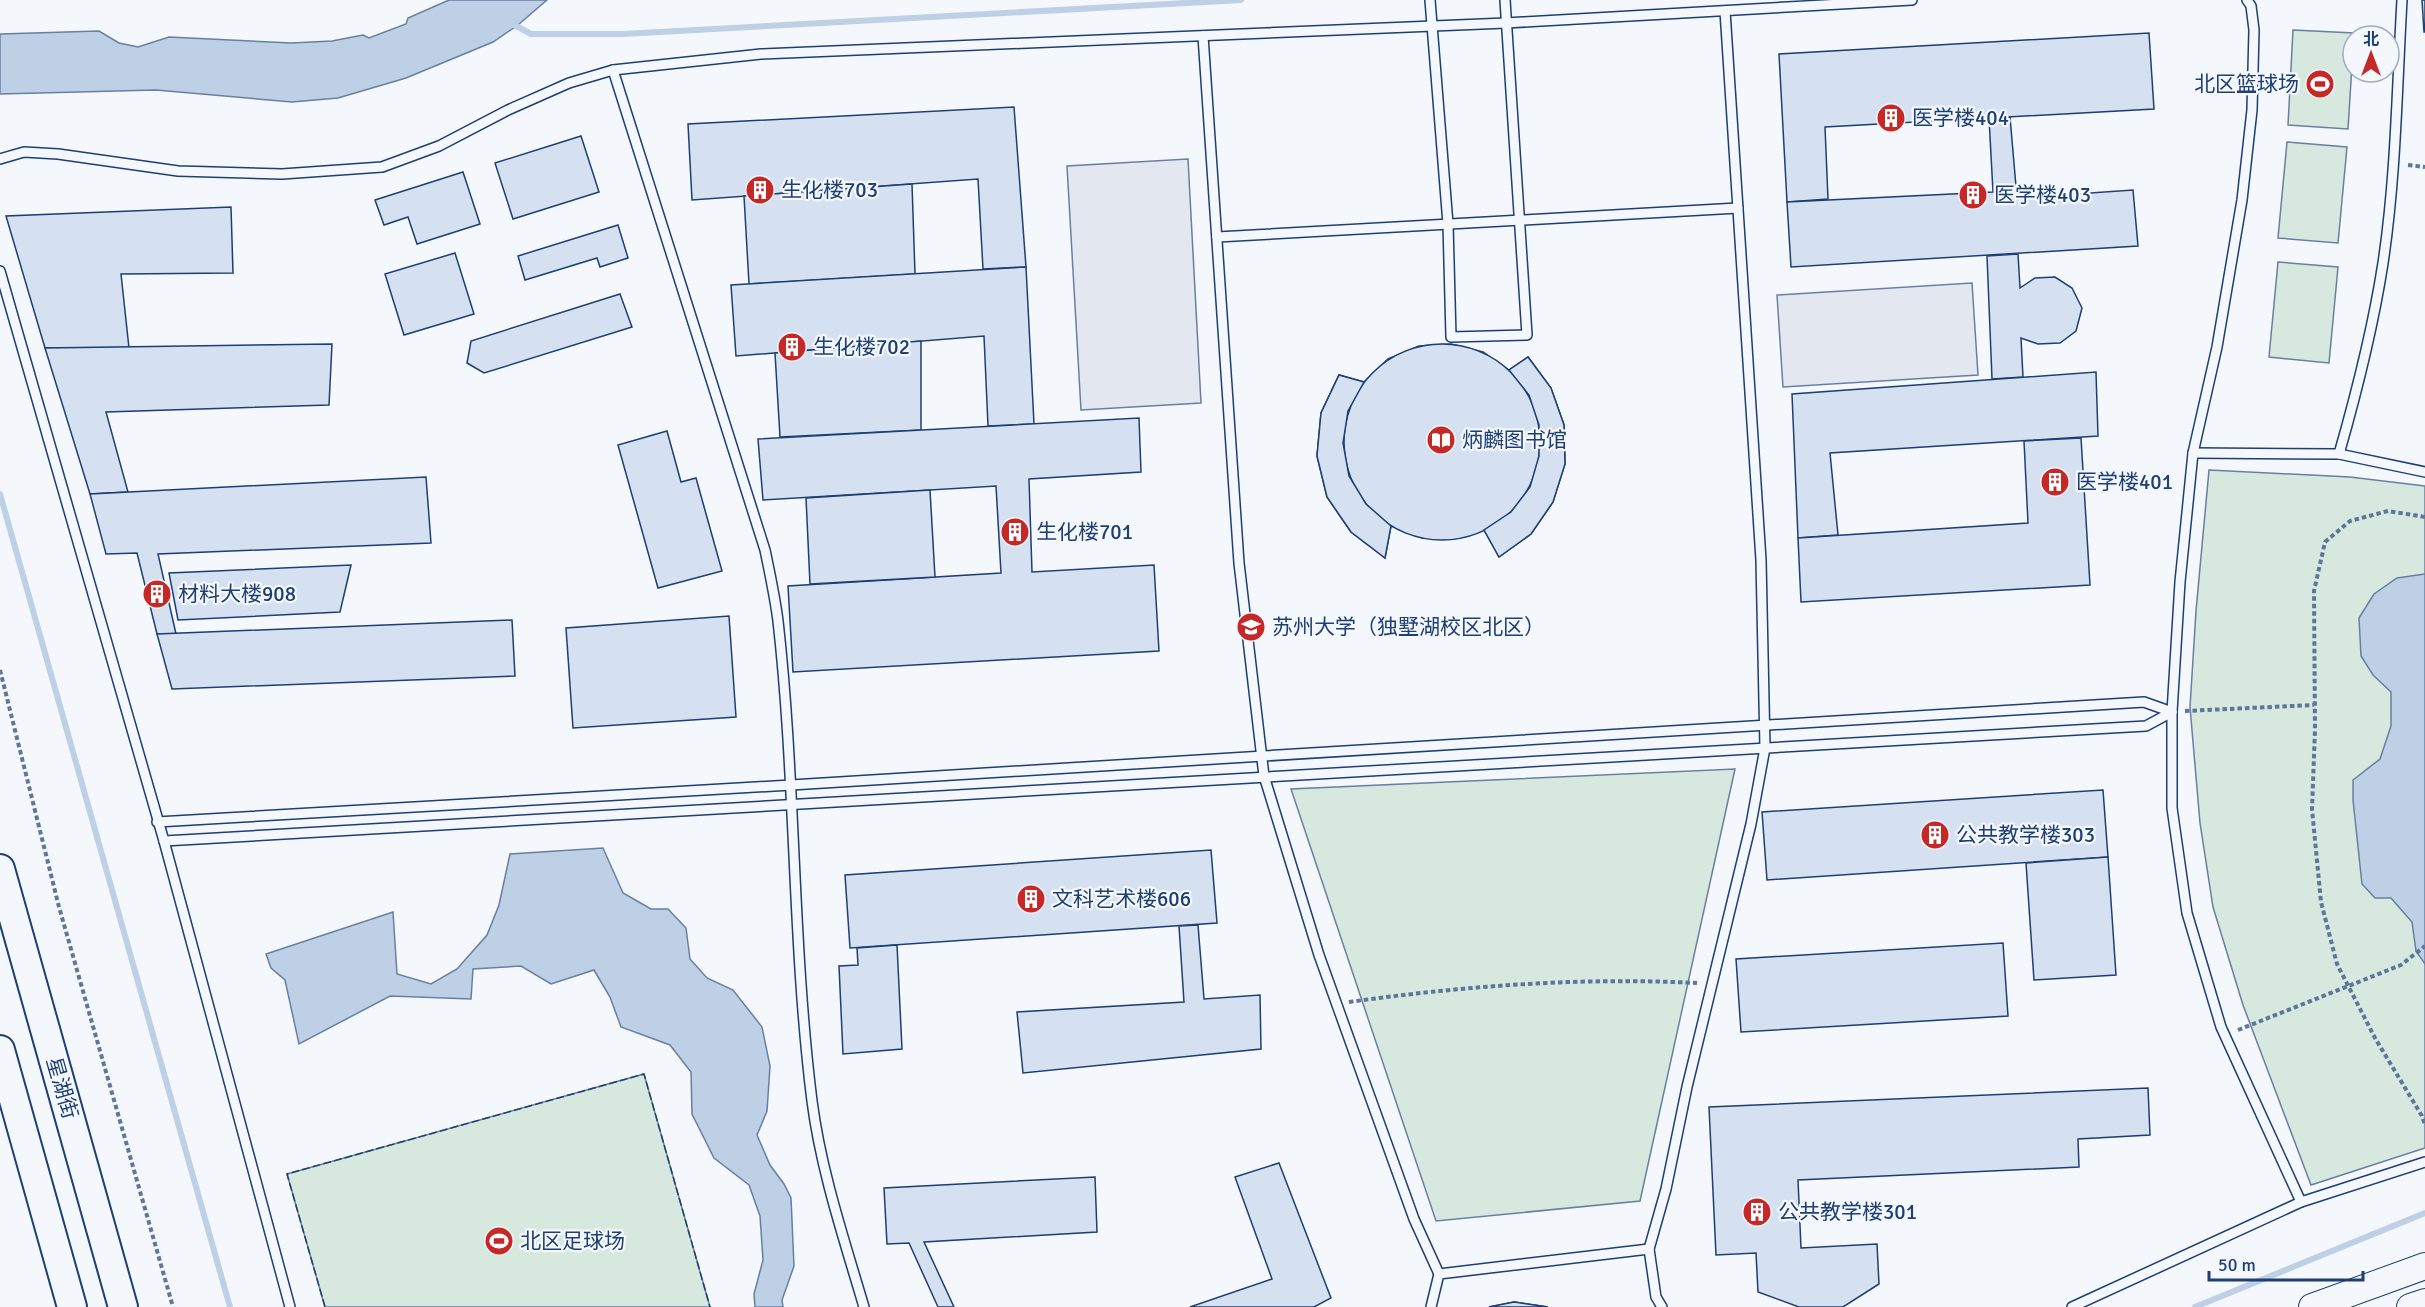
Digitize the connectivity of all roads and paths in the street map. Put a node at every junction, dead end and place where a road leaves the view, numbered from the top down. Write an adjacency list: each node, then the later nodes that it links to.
1 (1430, 0): 8 (lane)
2 (1506, 0): 7 (lane)
3 (1912, 0): 6 (lane)
4 (2247, 0): 17 (lane)
5 (2402, 0): 18 (lane)
6 (1725, 11): 7 (lane); 12 (lane)
7 (1506, 23): 8 (lane); 13 (lane)
8 (1430, 26): 9 (lane); 14 (lane)
9 (1203, 36): 10 (lane); 15 (lane)
10 (613, 70): 11 (lane); 28 (lane)
11 (0, 159)
12 (1738, 208): 13 (lane); 24 (lane)
13 (1518, 220): 14 (lane); 14 (lane)
14 (1448, 224): 15 (lane)
15 (1217, 237): 26 (lane)
16 (0, 271): 30 (lane)
17 (2193, 453): 18 (lane); 23 (lane)
18 (2339, 454): 19 (lane)
19 (2425, 472)
20 (2425, 517): 22 (path)
21 (0, 670): 48 (path)
22 (2314, 705): 23 (path); 35 (path)
23 (2172, 712): 24 (lane); 25 (lane); 37 (lane)
24 (1766, 726): 25 (lane); 26 (lane)
25 (1765, 747): 27 (lane); 34 (lane)
26 (1262, 756): 27 (lane); 28 (lane)
27 (1264, 776): 29 (lane); 36 (lane)
28 (791, 785): 29 (lane); 30 (lane)
29 (792, 804): 31 (lane); 50 (lane)
30 (157, 822): 31 (lane)
31 (164, 841): 49 (lane)
32 (0, 869): 47 (main road, 星湖街)
33 (2425, 946): 35 (path)
34 (1713, 984): 36 (path); 42 (lane)
35 (2349, 986): 37 (path); 39 (path)
36 (1336, 1004): 44 (lane)
37 (2224, 1035): 41 (lane)
38 (0, 1050): 46 (main road)
39 (2425, 1125)
40 (2425, 1162): 41 (lane)
41 (2301, 1202): 53 (lane)
42 (1649, 1249): 44 (lane); 52 (lane)
43 (2425, 1266): 54 (main road)
44 (1439, 1274): 51 (lane)
45 (2425, 1302): 55 (main road)
46 (72, 1307)
47 (123, 1307)
48 (173, 1307)
49 (290, 1307)
50 (864, 1307)
51 (1431, 1307)
52 (1662, 1307)
53 (2072, 1307)
54 (2312, 1307)
55 (2410, 1307)

